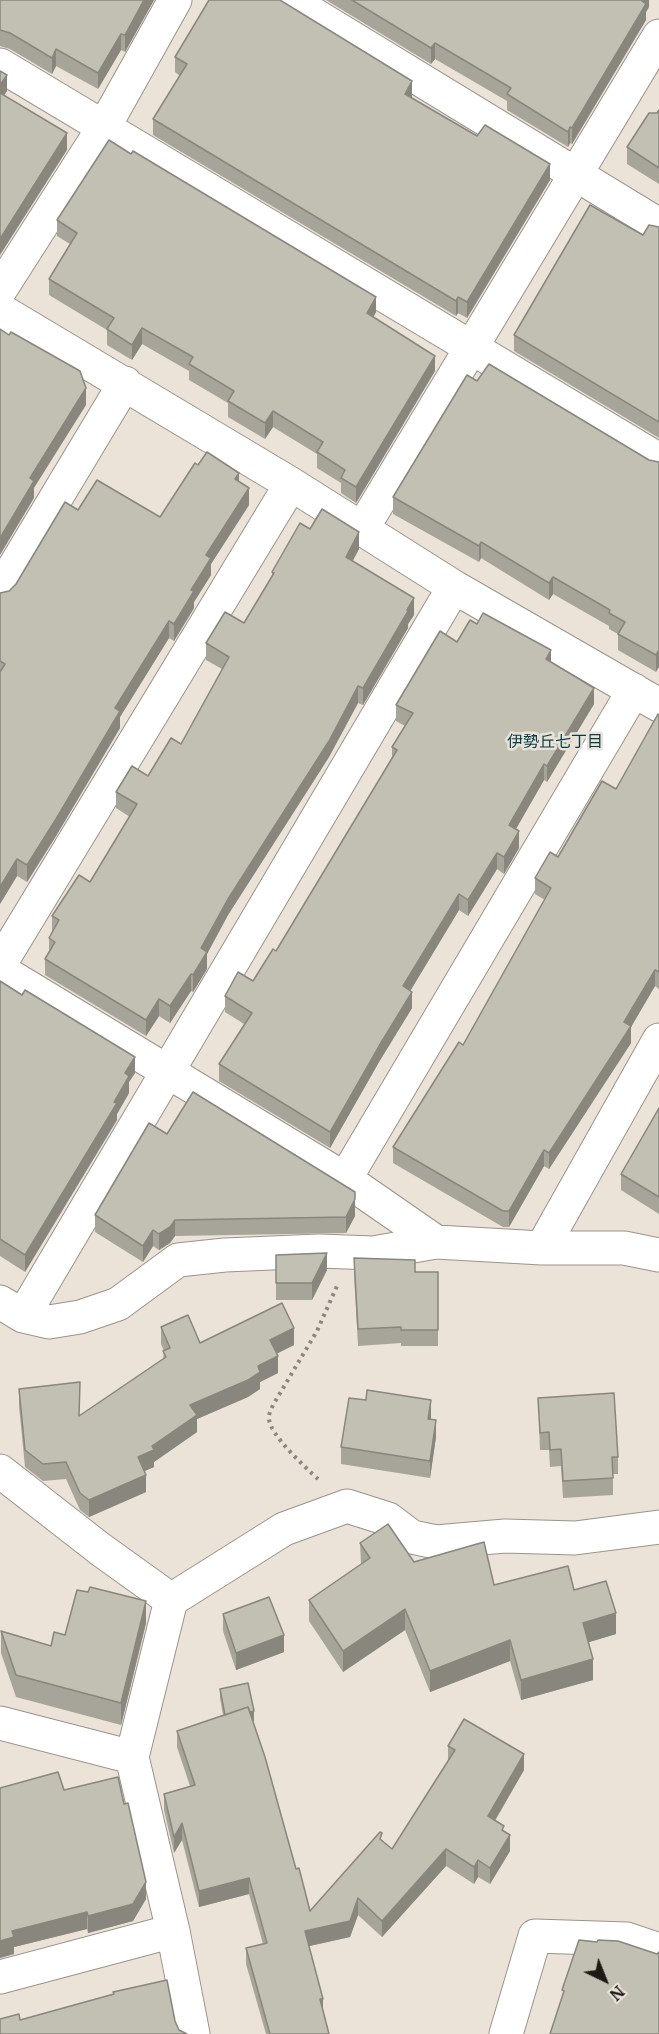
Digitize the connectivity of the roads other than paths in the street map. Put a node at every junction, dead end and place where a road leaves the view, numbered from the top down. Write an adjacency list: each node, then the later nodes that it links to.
1 (176, 0): 5 (street)
2 (290, 0): 6 (street)
3 (659, 36): 6 (street)
4 (0, 65): 5 (street)
5 (104, 127): 8 (street); 10 (street)
6 (575, 175): 7 (street); 10 (street)
7 (659, 225)
8 (0, 290)
9 (0, 310): 11 (street)
10 (471, 348): 12 (street); 14 (street)
11 (125, 383): 13 (street); 16 (street)
12 (659, 460)
13 (291, 484): 14 (street); 18 (street)
14 (362, 529): 15 (street)
15 (454, 587): 17 (street); 21 (street)
16 (0, 591)
17 (646, 697): 22 (street)
18 (0, 964)
19 (0, 970): 21 (street)
20 (659, 1040): 24 (street)
21 (167, 1071): 22 (street); 26 (street)
22 (345, 1179): 23 (street)
23 (436, 1242): 24 (street); 26 (street)
24 (542, 1248): 25 (street)
25 (659, 1255)
26 (11, 1309)
27 (0, 1471): 29 (street)
28 (659, 1527): 29 (street)
29 (171, 1600): 31 (street)
30 (0, 1723): 31 (street)
31 (132, 1757): 32 (street)
32 (174, 1931): 34 (street); 35 (street)
33 (659, 1950): 36 (street)
34 (0, 1977)
35 (193, 2034)
36 (506, 2034)

